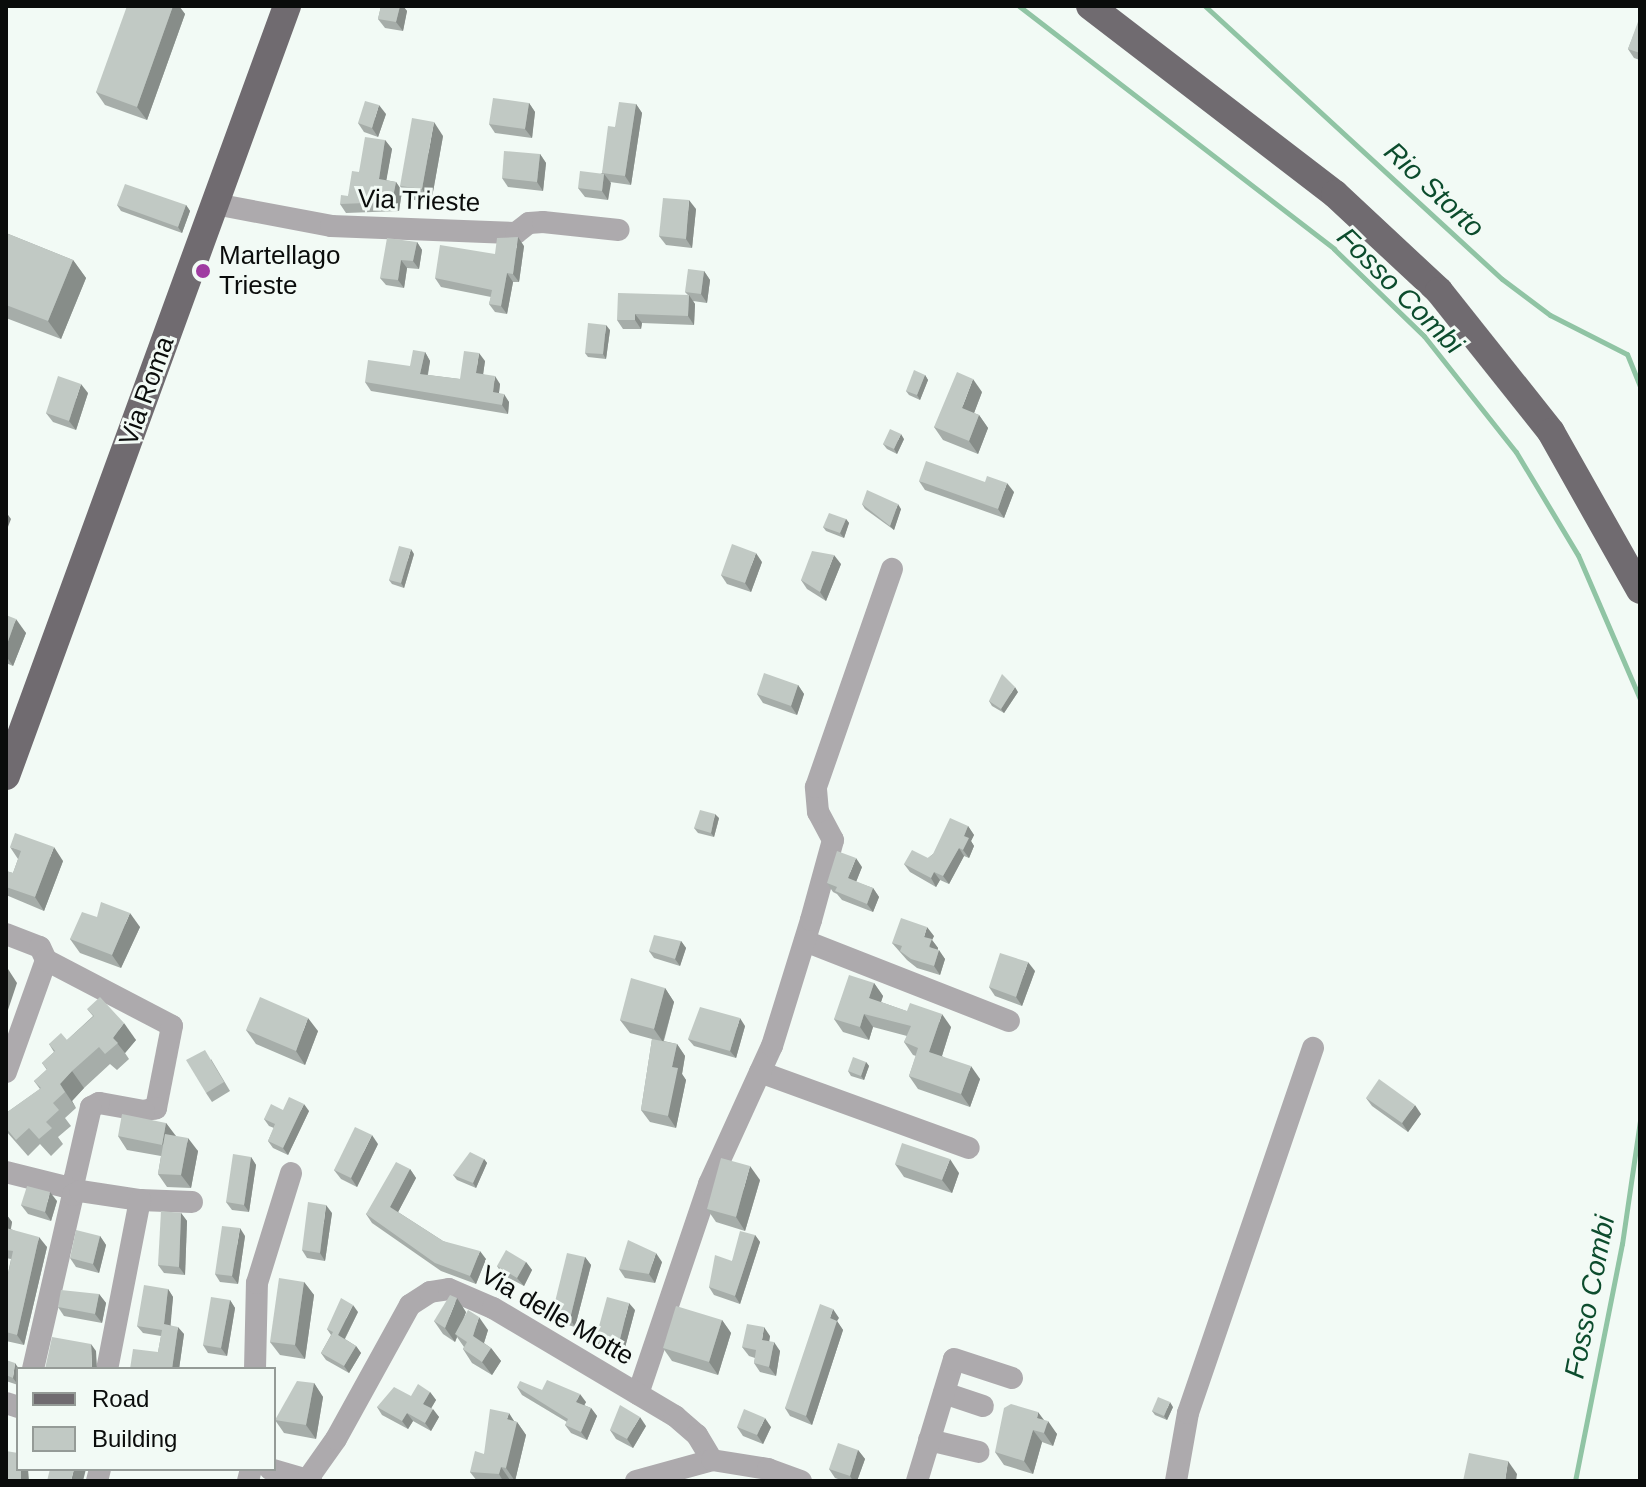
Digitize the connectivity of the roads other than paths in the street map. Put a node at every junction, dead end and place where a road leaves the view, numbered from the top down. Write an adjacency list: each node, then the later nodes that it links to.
1 (287, 6): 3 (main road, Via Roma)
2 (1090, 6): 6 (main road)
3 (215, 204): 4 (street, Via Trieste); 7 (main road, Via Roma)
4 (619, 230)
5 (892, 569): 10 (street)
6 (1640, 590)
7 (14, 727): 8 (main road, Via Roma)
8 (6, 776)
9 (6, 934): 11 (street)
10 (805, 941): 12 (street); 15 (street)
11 (49, 968): 14 (street); 17 (street)
12 (1009, 1021)
13 (1313, 1048): 36 (street)
14 (6, 1072)
15 (760, 1072): 16 (street); 26 (street)
16 (969, 1148)
17 (6, 1172)
18 (291, 1173): 23 (street)
19 (140, 1200): 20 (street); 21 (street); 22 (street)
20 (192, 1202)
21 (33, 1367)
22 (107, 1367)
23 (255, 1367)
24 (1012, 1378): 25 (street)
25 (944, 1393): 27 (street); 28 (street)
26 (638, 1394): 30 (street, Via delle Motte); 32 (street, Via delle Motte)
27 (983, 1406)
28 (929, 1440): 29 (street); 35 (street)
29 (979, 1452)
30 (712, 1460): 33 (street); 34 (street)
31 (276, 1471): 32 (street, Via delle Motte)
32 (309, 1480)
33 (636, 1481)
34 (801, 1481)
35 (917, 1481)
36 (1176, 1481)

